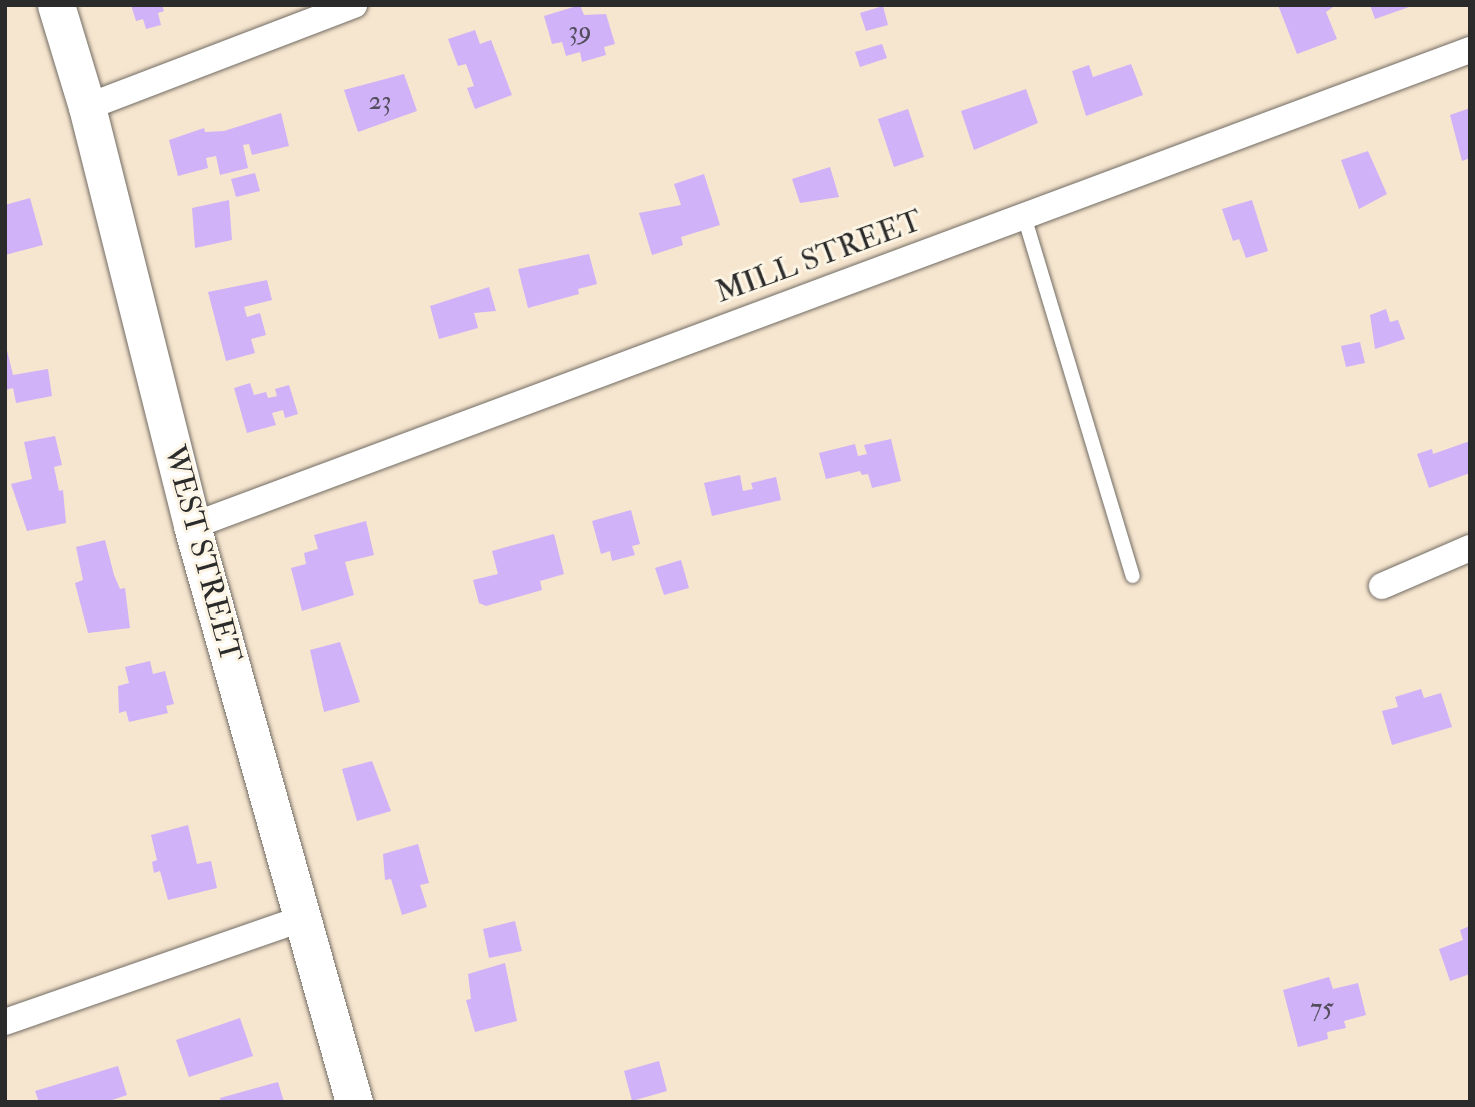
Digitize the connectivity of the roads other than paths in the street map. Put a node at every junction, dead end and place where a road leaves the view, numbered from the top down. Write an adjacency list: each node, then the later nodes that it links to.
1 (56, 5): 4 (main road, WEST STREET)
2 (354, 5): 4 (street)
3 (1470, 50): 5 (street, MILL STREET)
4 (87, 107): 6 (main road, WEST STREET)
5 (1024, 216): 6 (street, MILL STREET); 8 (lane)
6 (192, 526): 10 (main road, WEST STREET)
7 (1470, 548): 9 (street)
8 (1133, 576)
9 (1382, 586)
10 (304, 918): 11 (street); 12 (main road, WEST STREET)
11 (5, 1022)
12 (354, 1102)

